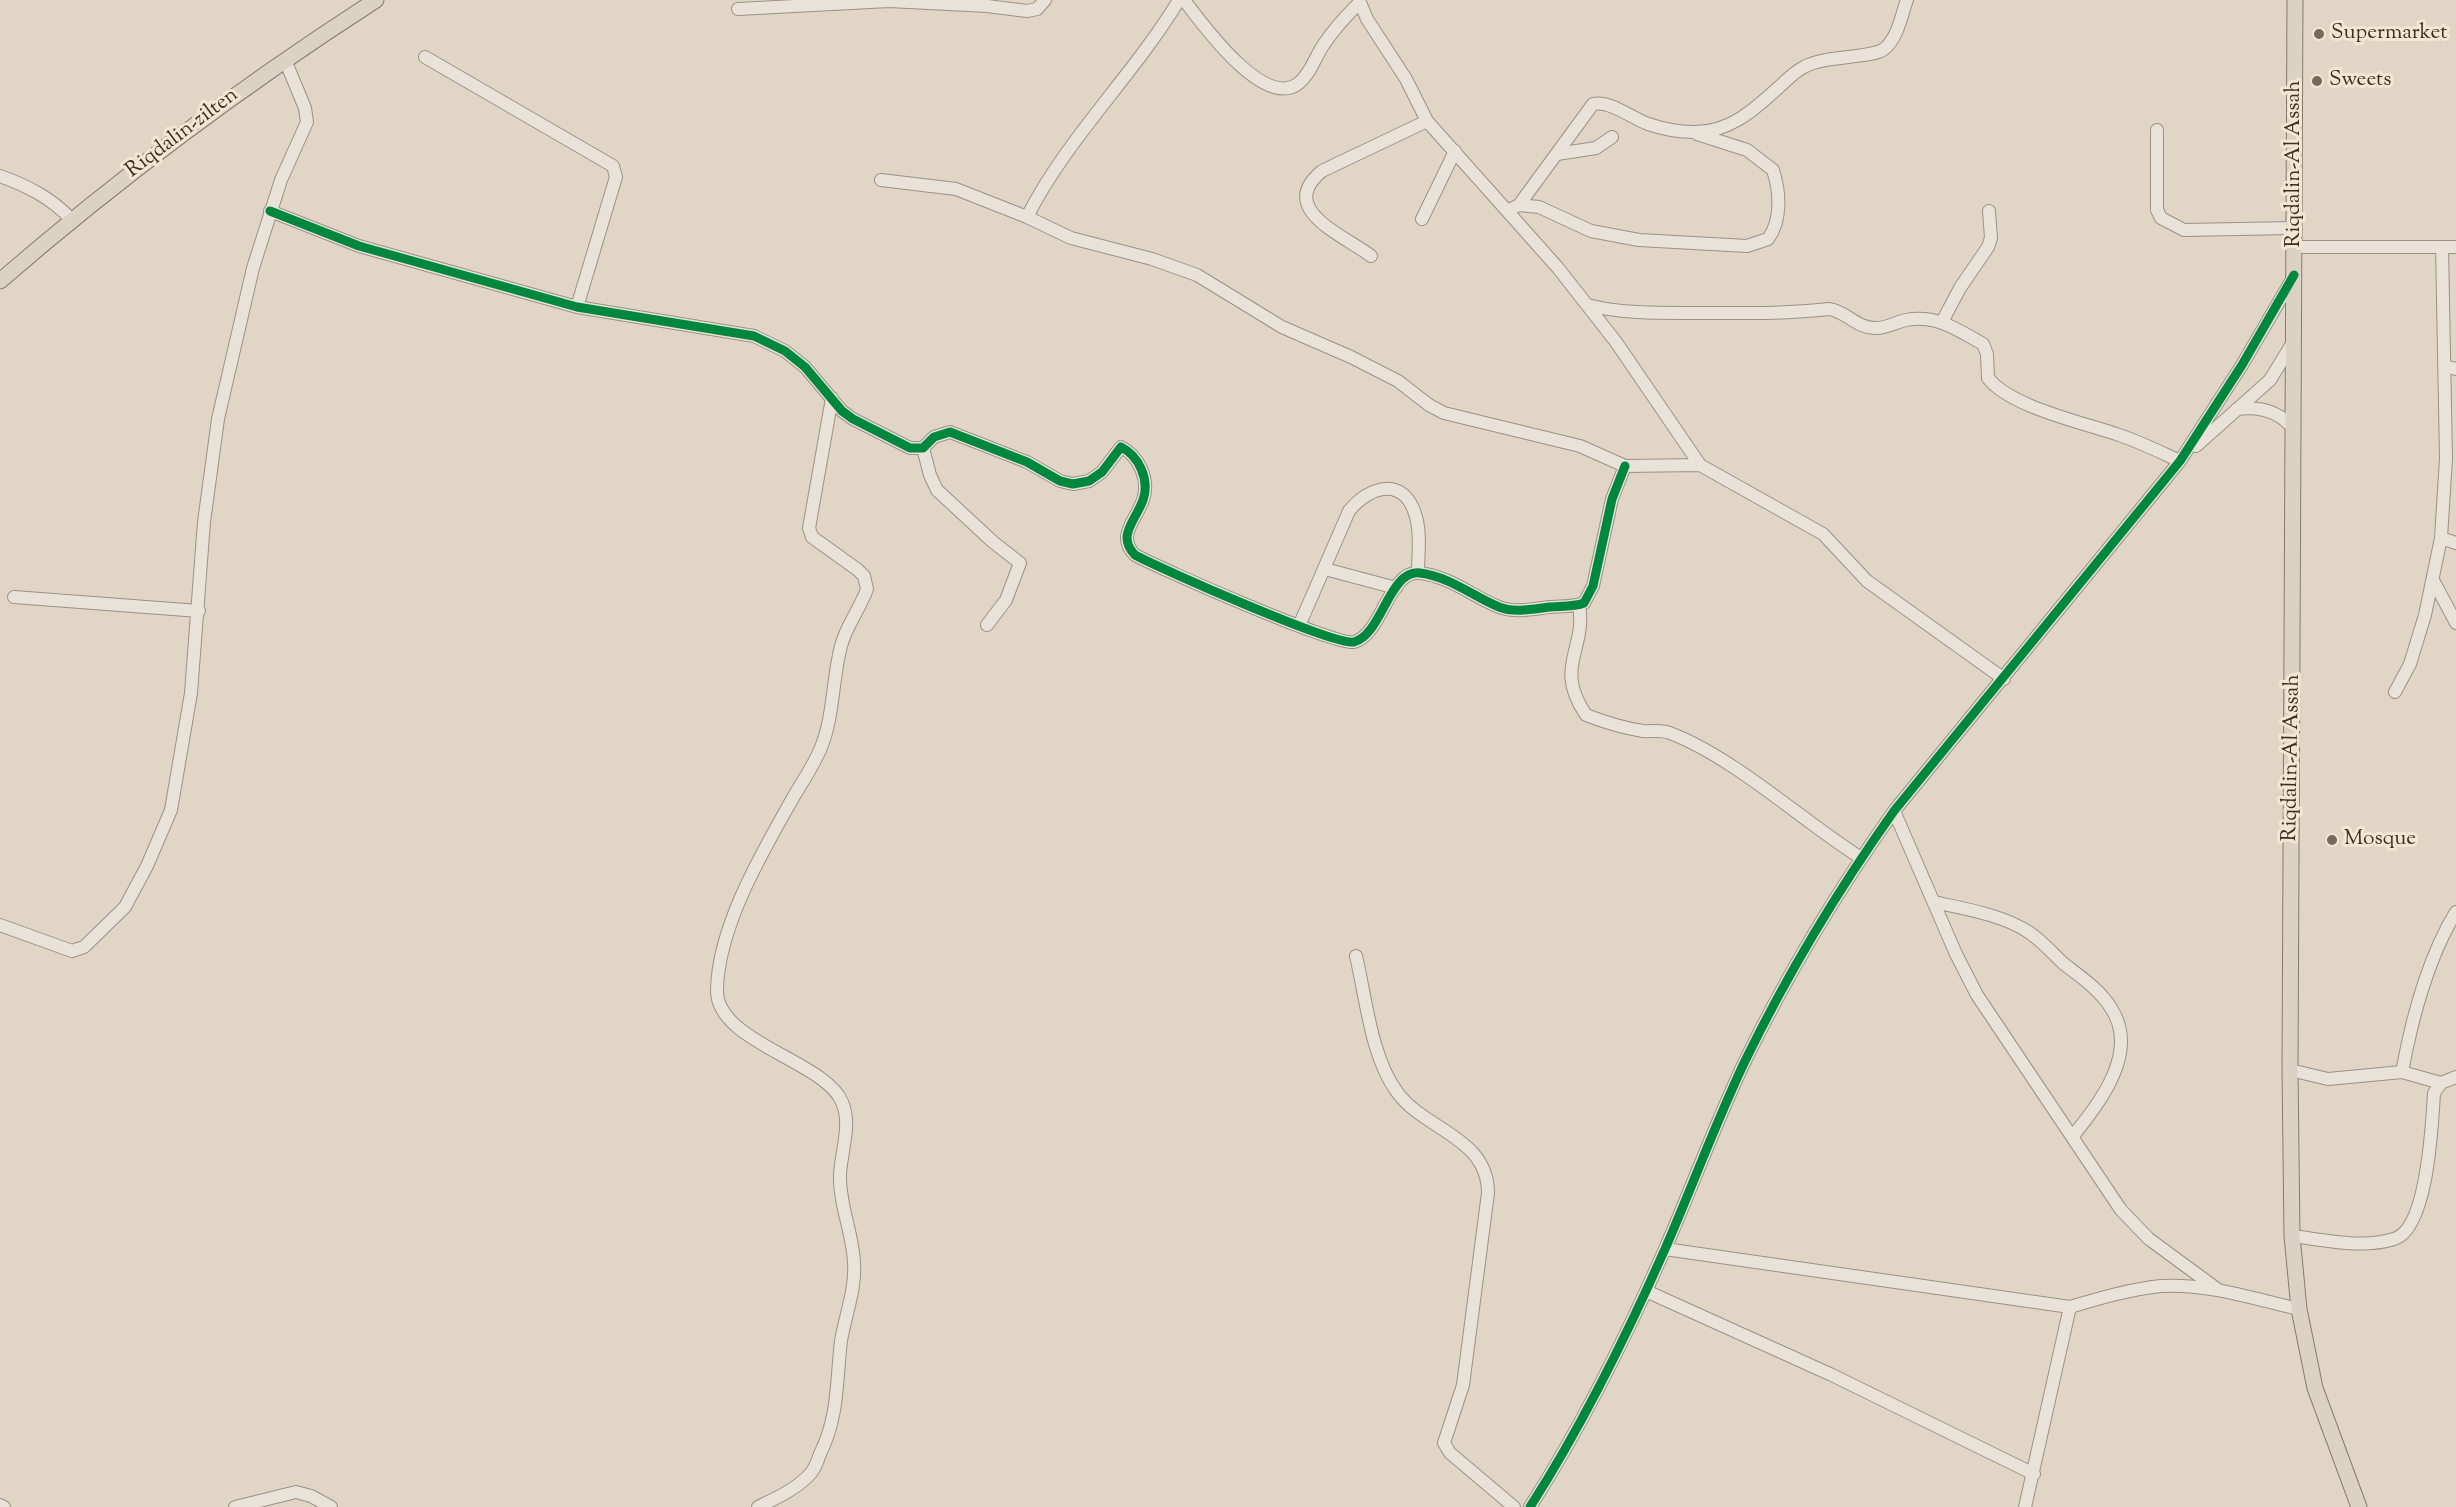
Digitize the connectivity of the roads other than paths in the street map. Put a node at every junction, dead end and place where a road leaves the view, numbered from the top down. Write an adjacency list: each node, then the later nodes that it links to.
1 (376, 0): 11 (main road, Riqdalin-zilten)
2 (1046, 0): 7 (street)
3 (1179, 0): 23 (street)
4 (1184, 0): 8 (street)
5 (1906, 0): 14 (street)
6 (2295, 0): 26 (main road, Riqdalin-Al Assah)
7 (889, 1): 9 (street)
8 (1359, 1): 12 (street)
9 (738, 9)
10 (425, 57): 34 (street)
11 (285, 60): 21 (street); 24 (main road, Riqdalin-zilten)
12 (1427, 121): 16 (street); 30 (street)
13 (2157, 130): 26 (street)
14 (1695, 133): 17 (street); 20 (street)
15 (1612, 137): 17 (street)
16 (1455, 151): 20 (street); 25 (street)
17 (1557, 154): 20 (street)
18 (0, 176): 24 (street)
19 (881, 180): 23 (street)
20 (1514, 208): 33 (street)
21 (270, 211): 34 (street); 54 (street)
22 (1989, 211): 35 (street)
23 (1027, 217): 45 (street)
24 (71, 219): 32 (main road, Riqdalin-zilten)
25 (1422, 219)
26 (2293, 228): 29 (main road, Riqdalin-Al Assah)
27 (2442, 247): 28 (street); 29 (street); 37 (street)
28 (2456, 247)
29 (2295, 248): 31 (main road, Riqdalin-Al Assah)
30 (1371, 256)
31 (2294, 275): 36 (main road, Riqdalin-Al Assah); 43 (street)
32 (0, 281)
33 (1587, 305): 35 (street); 44 (street)
34 (577, 307): 38 (street)
35 (1942, 322): 43 (street)
36 (2295, 338): 39 (street); 40 (main road, Riqdalin-Al Assah)
37 (2450, 367): 42 (street)
38 (832, 398): 41 (street); 80 (street)
39 (2236, 410): 40 (street); 43 (street)
40 (2294, 430): 66 (main road, Riqdalin-Al Assah)
41 (923, 447): 56 (street); 57 (street)
42 (2451, 459): 46 (street)
43 (2180, 461): 58 (street)
44 (1700, 465): 45 (street); 58 (street)
45 (1625, 466): 53 (street)
46 (2441, 538): 47 (street); 50 (street)
47 (2456, 543)
48 (1325, 569): 49 (street); 51 (street); 57 (street)
49 (1418, 573): 51 (street); 53 (street)
50 (2433, 580): 55 (street); 59 (street)
51 (1396, 588): 57 (street)
52 (14, 597): 54 (street)
53 (1578, 605): 61 (street)
54 (199, 611): 64 (street)
55 (2456, 623)
56 (987, 625)
57 (1299, 626)
58 (2004, 679): 60 (street)
59 (2394, 692)
60 (1894, 811): 61 (street); 62 (street)
61 (1861, 858): 72 (street)
62 (1934, 902): 70 (street); 70 (street)
63 (2456, 912): 67 (street)
64 (0, 925)
65 (1356, 956): 81 (street)
66 (2290, 1070): 67 (street); 71 (main road, Riqdalin-Al Assah)
67 (2402, 1072): 69 (street)
68 (2456, 1077): 69 (street)
69 (2441, 1083): 71 (street)
70 (2073, 1136): 73 (street)
71 (2292, 1236): 76 (main road, Riqdalin-Al Assah)
72 (1665, 1249): 74 (street); 75 (street)
73 (2218, 1290): 75 (street); 76 (street)
74 (1646, 1291): 77 (street); 82 (street)
75 (2070, 1307): 77 (street)
76 (2299, 1309): 84 (main road, Riqdalin-Al Assah)
77 (2034, 1474): 83 (street)
78 (235, 1507): 79 (street)
79 (331, 1507)
80 (758, 1507)
81 (1514, 1507)
82 (1530, 1507)
83 (2025, 1507)
84 (2359, 1507)

